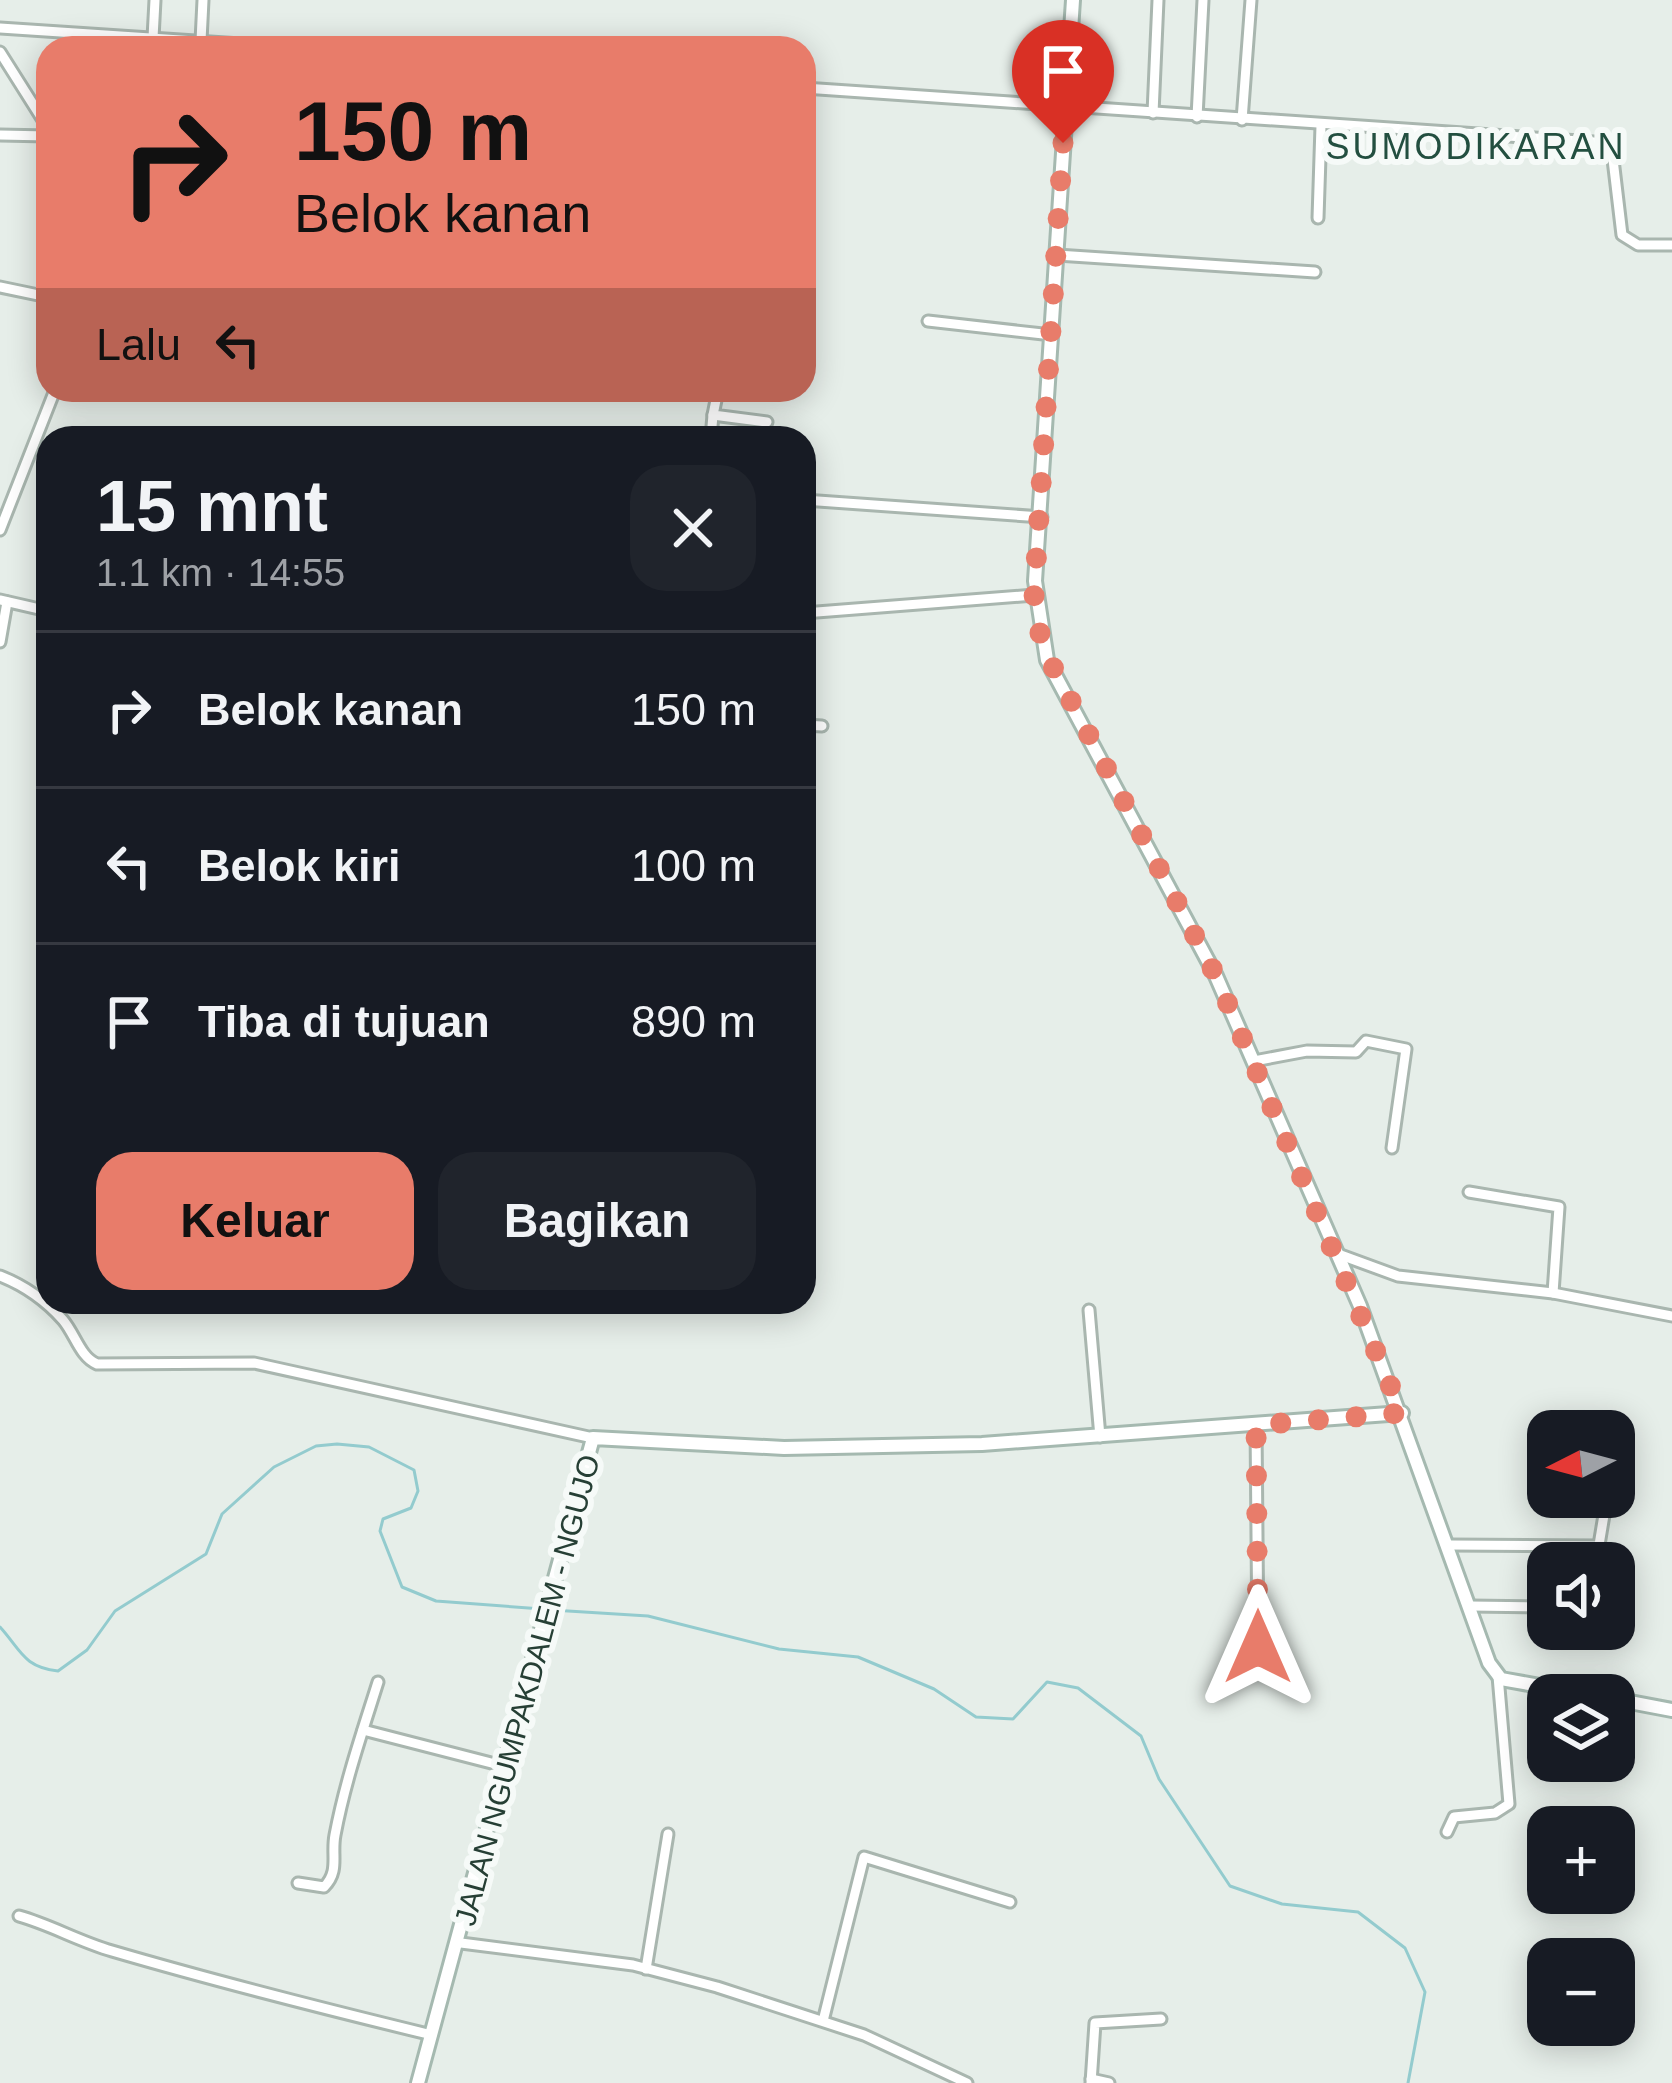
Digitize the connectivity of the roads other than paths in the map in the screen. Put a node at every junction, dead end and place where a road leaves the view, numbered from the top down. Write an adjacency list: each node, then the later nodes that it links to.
1 (154, 0): 9 (street)
2 (203, 0): 10 (street)
3 (1073, 0): 13 (street)
4 (1158, 0): 15 (street)
5 (1203, 0): 16 (street)
6 (1251, 0): 17 (street)
7 (0, 28): 8 (street)
8 (122, 36)
9 (153, 36)
10 (201, 36)
11 (0, 52): 14 (street)
12 (816, 89): 13 (street)
13 (1064, 106): 15 (street); 23 (street)
14 (36, 112)
15 (1154, 113): 16 (street)
16 (1197, 117): 17 (street)
17 (1242, 120): 18 (street)
18 (1321, 126): 21 (street); 22 (street)
19 (36, 133): 20 (street)
20 (0, 135)
21 (1318, 218)
22 (1672, 245)
23 (1057, 255): 24 (street); 28 (street)
24 (1315, 272)
25 (0, 287): 26 (street)
26 (36, 294)
27 (928, 321): 28 (street)
28 (1052, 335): 35 (street)
29 (716, 402): 30 (street)
30 (713, 415): 31 (street); 32 (street)
31 (766, 422)
32 (712, 426)
33 (36, 438): 36 (street)
34 (816, 501): 35 (street)
35 (1042, 517): 37 (street)
36 (0, 530)
37 (1034, 595): 40 (street); 44 (street)
38 (4, 601): 39 (street); 41 (street)
39 (36, 608)
40 (816, 612)
41 (0, 642)
42 (816, 725): 43 (street)
43 (822, 726)
44 (1254, 1061): 45 (street); 47 (street)
45 (1392, 1148)
46 (1469, 1192): 49 (street)
47 (1338, 1254): 49 (street); 54 (street)
48 (0, 1276): 50 (street)
49 (1553, 1293): 53 (street)
50 (36, 1297)
51 (1089, 1310): 56 (street)
52 (55, 1314): 57 (street)
53 (1672, 1316)
54 (1402, 1413): 55 (street, JALAN NGUMPAKDALEM - NGUJO); 58 (street)
55 (1256, 1425): 56 (street, JALAN NGUMPAKDALEM - NGUJO); 62 (street)
56 (1100, 1437): 57 (street, JALAN NGUMPAKDALEM - NGUJO)
57 (593, 1438): 69 (street, JALAN NGUMPAKDALEM - NGUJO)
58 (1449, 1545): 59 (street); 60 (street)
59 (1527, 1546)
60 (1471, 1606): 61 (street); 63 (street)
61 (1527, 1607)
62 (1258, 1647)
63 (1498, 1676): 65 (street); 70 (street)
64 (378, 1682): 68 (street)
65 (1527, 1682)
66 (1635, 1704): 67 (street)
67 (1672, 1710)
68 (363, 1730): 69 (street); 72 (street)
69 (503, 1766): 75 (street, JALAN NGUMPAKDALEM - NGUJO)
70 (1447, 1832)
71 (668, 1834): 76 (street)
72 (298, 1883)
73 (1010, 1902): 78 (street)
74 (19, 1916): 79 (street)
75 (460, 1943): 76 (street); 79 (street, JALAN NGUMPAKDALEM - NGUJO)
76 (646, 1969): 78 (street)
77 (1161, 2019): 80 (street)
78 (823, 2021): 82 (street)
79 (432, 2035): 81 (street, JALAN NGUMPAKDALEM - NGUJO)
80 (1091, 2081): 83 (street)
81 (418, 2083)
82 (967, 2083)
83 (1109, 2083)

